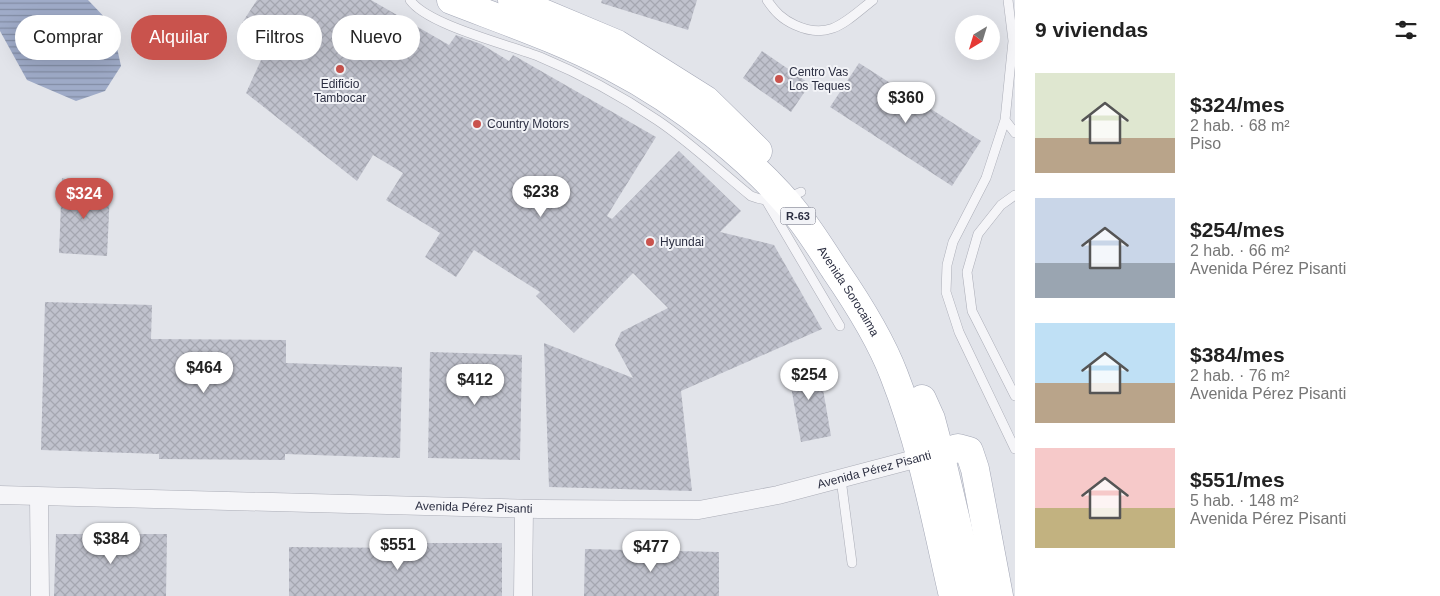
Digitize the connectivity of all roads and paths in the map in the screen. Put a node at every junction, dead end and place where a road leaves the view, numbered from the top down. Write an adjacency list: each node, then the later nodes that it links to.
1 (410, 0): 11 (lane)
2 (451, 0): 11 (main road, Avenida Sorocaima / R-63)
3 (512, 0): 11 (main road, Avenida Sorocaima / R-63)
4 (767, 0): 5 (lane)
5 (873, 0)
6 (1008, 0): 7 (lane)
7 (1014, 40): 8 (lane)
8 (1005, 120): 9 (lane); 14 (lane)
9 (1015, 133)
10 (1015, 195): 13 (lane)
11 (784, 198): 12 (lane); 15 (main road, Avenida Sorocaima / R-63)
12 (840, 326)
13 (1015, 396)
14 (1015, 449)
15 (930, 455): 16 (street, Avenida Pérez Pisanti); 23 (main road, Avenida Sorocaima / R-63); 24 (main road, Avenida Sorocaima / R-63); 25 (main road)
16 (841, 479): 19 (street, Avenida Pérez Pisanti); 20 (lane)
17 (0, 495): 18 (street, Avenida Pérez Pisanti)
18 (40, 497): 19 (street, Avenida Pérez Pisanti); 21 (street)
19 (524, 509): 22 (street)
20 (852, 563)
21 (40, 596)
22 (523, 596)
23 (953, 596)
24 (974, 596)
25 (999, 596)

